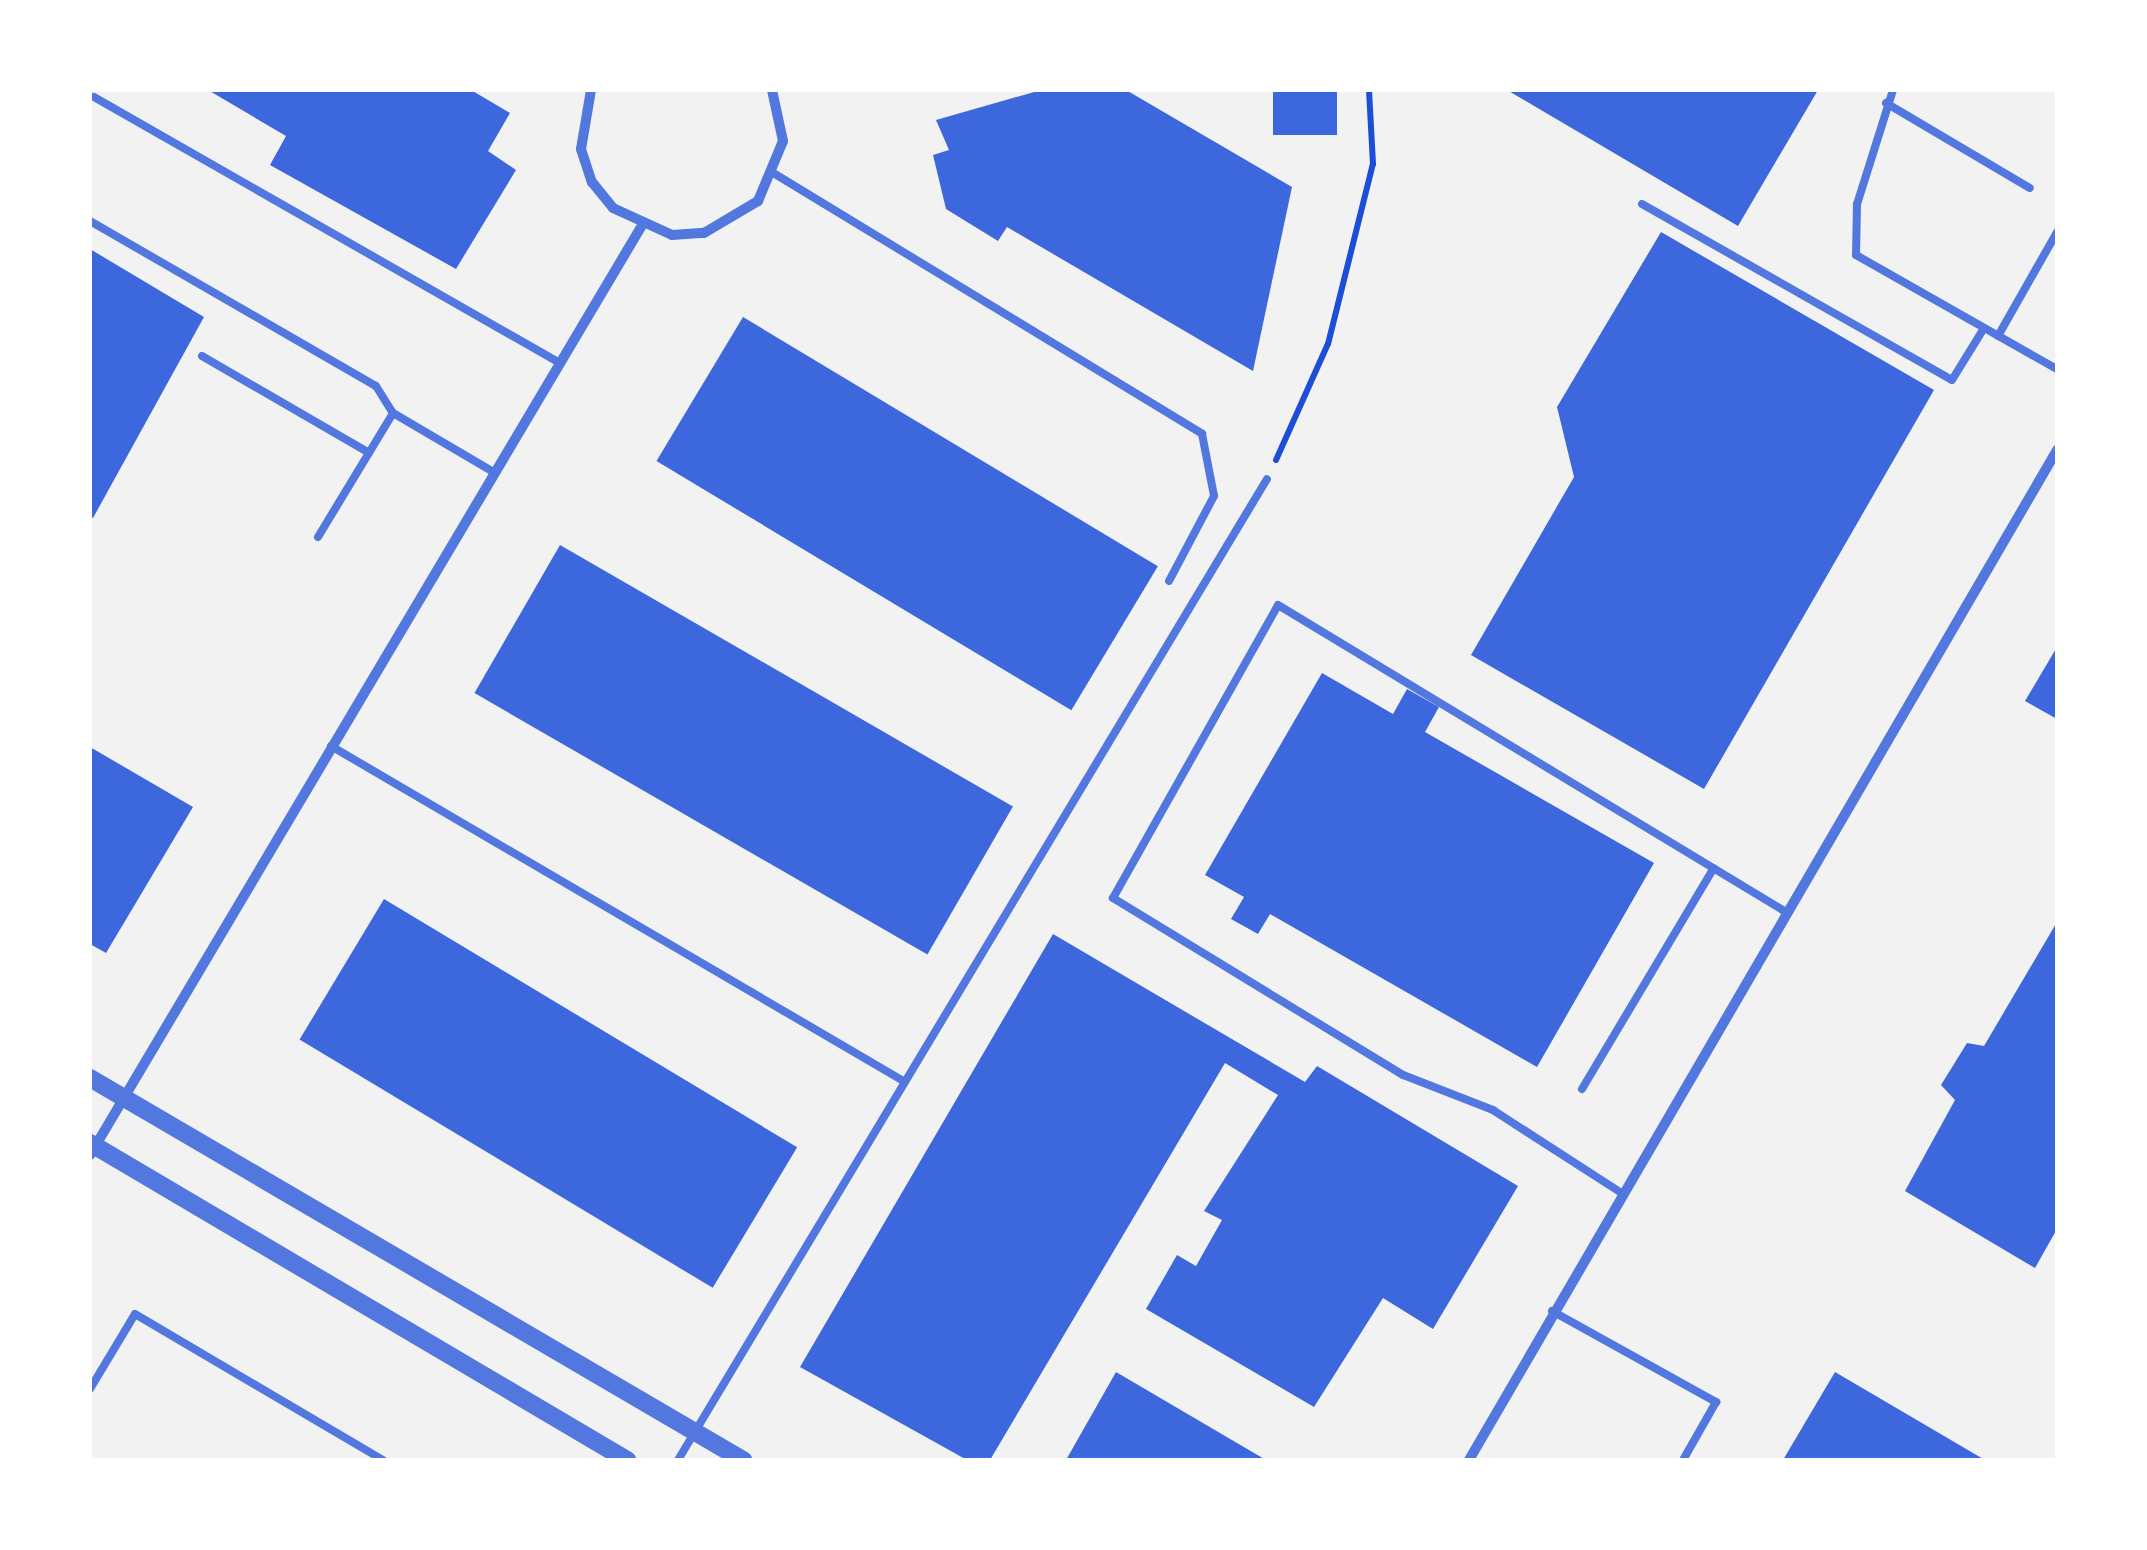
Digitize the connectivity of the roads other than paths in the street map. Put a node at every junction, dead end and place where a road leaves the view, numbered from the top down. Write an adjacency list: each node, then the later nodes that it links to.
1 (591, 90): 10 (street)
2 (772, 90): 6 (street)
3 (1894, 90): 5 (lane)
4 (94, 97): 15 (lane)
5 (1886, 103): 7 (lane); 12 (lane)
6 (775, 174): 10 (street); 23 (lane)
7 (2030, 188)
8 (1642, 204): 12 (lane)
9 (90, 221): 17 (lane)
10 (642, 227): 15 (street)
11 (2057, 232): 13 (lane)
12 (1984, 328): 13 (lane)
13 (1998, 336): 16 (lane)
14 (202, 356): 19 (lane)
15 (558, 362): 20 (street)
16 (2057, 370)
17 (392, 414): 19 (lane); 20 (lane)
18 (2057, 450): 26 (street)
19 (368, 452): 22 (lane)
20 (492, 470): 24 (street)
21 (1267, 479): 28 (lane)
22 (318, 537)
23 (1169, 580)
24 (329, 744): 28 (lane); 30 (street)
25 (1714, 868): 26 (lane); 29 (lane); 32 (lane)
26 (1786, 912): 32 (street)
27 (90, 1078): 30 (street)
28 (905, 1082): 35 (lane)
29 (1582, 1089)
30 (124, 1097): 31 (street); 35 (street)
31 (92, 1148): 37 (street)
32 (1620, 1192): 33 (street)
33 (1552, 1311): 40 (street); 41 (lane)
34 (90, 1390): 36 (lane)
35 (695, 1432): 38 (lane); 39 (street)
36 (383, 1460)
37 (627, 1460)
38 (678, 1460)
39 (743, 1460)
40 (1469, 1460)
41 (1683, 1460)

